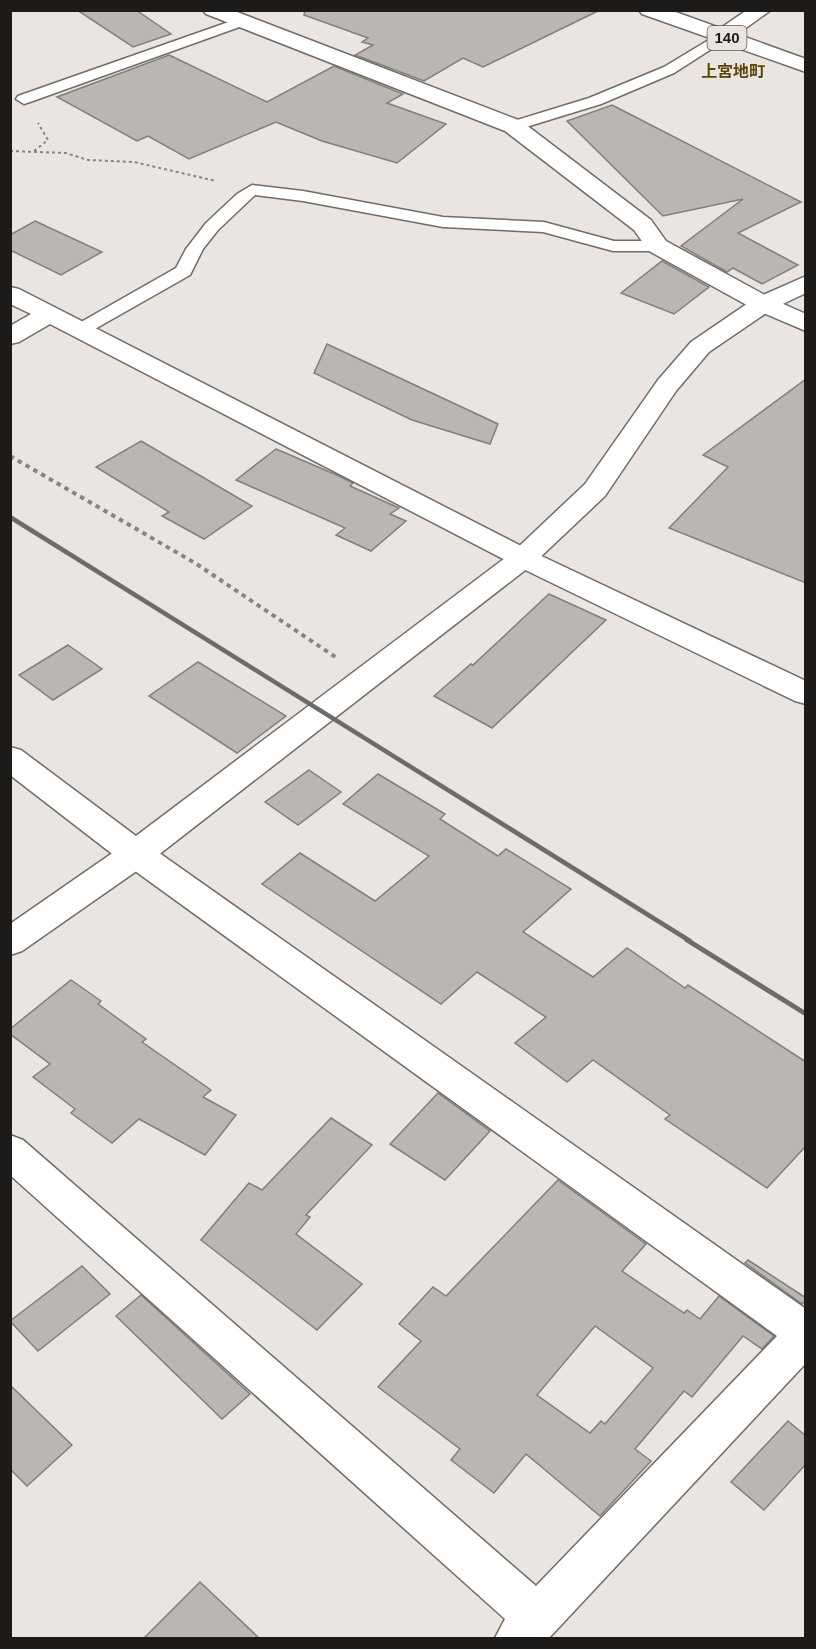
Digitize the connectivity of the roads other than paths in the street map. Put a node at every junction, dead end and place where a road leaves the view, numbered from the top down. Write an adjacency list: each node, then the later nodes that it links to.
1 (213, 10): 4 (main road)
2 (649, 10): 5 (main road, 140)
3 (761, 10): 5 (main road)
4 (240, 22): 7 (lane); 8 (main road)
5 (722, 36): 6 (main road, 140); 8 (lane)
6 (806, 66)
7 (24, 99)
8 (513, 126): 9 (main road)
9 (657, 246): 12 (main road); 15 (lane)
10 (806, 283): 12 (main road)
11 (10, 294): 13 (main road)
12 (763, 304): 14 (main road); 17 (main road)
13 (49, 314): 15 (main road); 16 (main road)
14 (806, 324)
15 (80, 330): 17 (main road)
16 (10, 337)
17 (523, 558): 18 (main road); 20 (main road)
18 (806, 694)
19 (10, 758): 20 (main road)
20 (136, 854): 21 (main road); 23 (main road)
21 (10, 942)
22 (10, 1151): 24 (main road)
23 (806, 1334): 24 (main road)
24 (528, 1628)

